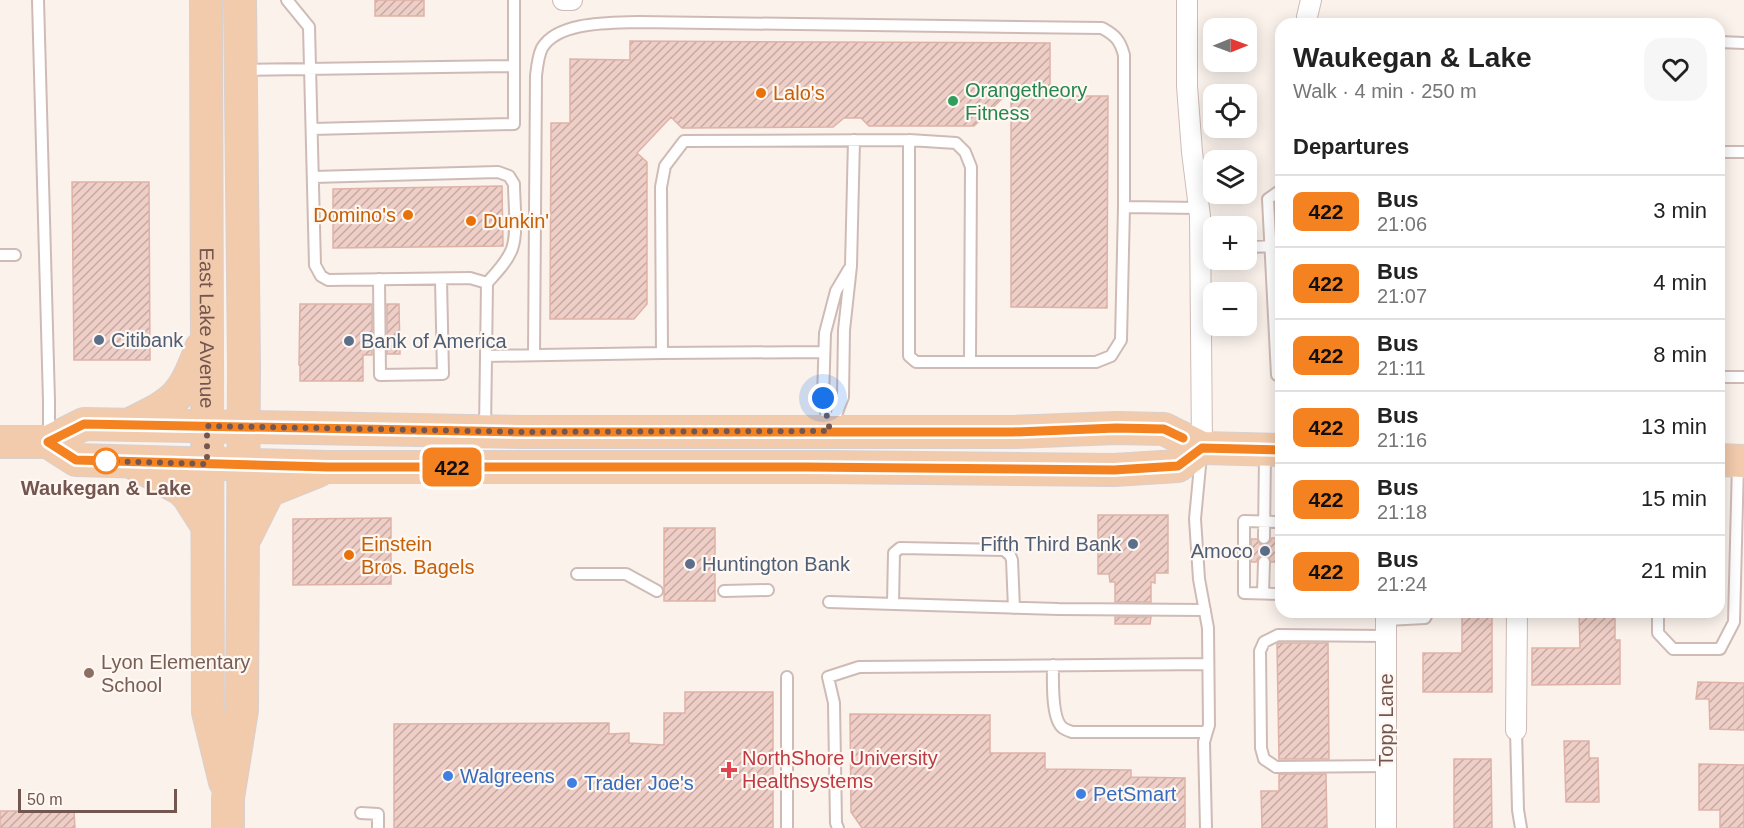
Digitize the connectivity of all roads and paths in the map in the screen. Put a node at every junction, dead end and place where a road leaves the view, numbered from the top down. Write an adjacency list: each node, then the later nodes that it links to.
1 (38, 0): 51 (lane)
2 (206, 0): 35 (main road, East Lake Avenue)
3 (240, 0): 15 (main road, East Lake Avenue)
4 (288, 0): 14 (lane)
5 (514, 0): 13 (lane)
6 (563, 0): 7 (street)
7 (572, 0)
8 (1187, 0): 24 (street)
9 (1311, 0): 10 (street)
10 (1307, 18)
11 (1725, 42): 12 (lane)
12 (1744, 43)
13 (514, 66): 14 (lane); 16 (lane)
14 (310, 69): 15 (lane); 16 (lane)
15 (241, 70): 41 (main road, East Lake Avenue)
16 (312, 129): 21 (lane)
17 (854, 140): 18 (lane); 30 (lane); 36 (lane)
18 (909, 140): 40 (lane); 40 (lane)
19 (1725, 152): 20 (lane)
20 (1744, 152)
21 (313, 177): 32 (lane); 34 (lane)
22 (1275, 194): 26 (lane)
23 (1125, 207): 24 (lane); 38 (lane); 40 (lane)
24 (1199, 208): 25 (street)
25 (1203, 228)
26 (1275, 246): 27 (lane)
27 (1257, 247)
28 (0, 255): 29 (lane)
29 (15, 255)
30 (851, 267): 37 (lane); 49 (lane)
31 (1206, 270): 52 (street)
32 (379, 279): 33 (lane); 33 (lane)
33 (441, 279): 34 (lane)
34 (487, 283): 39 (lane)
35 (207, 333): 44 (main road); 45 (main road, East Lake Avenue)
36 (662, 352): 37 (lane); 38 (lane)
37 (824, 352): 49 (lane)
38 (534, 355): 39 (lane)
39 (486, 356): 48 (lane)
40 (969, 362)
41 (244, 365): 46 (main road, East Lake Avenue); 47 (main road)
42 (1725, 377): 43 (lane)
43 (1744, 377)
44 (128, 425): 45 (main road); 51 (main road)
45 (207, 426): 46 (main road); 56 (main road, East Lake Avenue)
46 (244, 427): 47 (main road); 57 (main road, East Lake Avenue)
47 (331, 429): 48 (main road)
48 (485, 431): 49 (main road)
49 (830, 431): 52 (main road)
50 (0, 442): 51 (main road)
51 (48, 442): 55 (main road)
52 (1202, 448): 53 (main road); 58 (main road); 74 (lane)
53 (1273, 450): 59 (lane)
54 (1734, 460): 77 (lane)
55 (129, 461): 56 (main road); 61 (main road)
56 (207, 464): 57 (main road); 61 (main road, East Lake Avenue)
57 (244, 464): 58 (main road); 63 (main road, East Lake Avenue)
58 (328, 467): 63 (main road)
59 (1264, 522): 60 (lane); 62 (lane); 69 (lane)
60 (1275, 522)
61 (207, 526): 85 (main road, East Lake Avenue)
62 (1264, 538)
63 (243, 543): 85 (main road, East Lake Avenue)
64 (1264, 562): 69 (lane)
65 (577, 574): 67 (lane)
66 (768, 590): 68 (lane)
67 (657, 591)
68 (724, 591)
69 (1263, 593): 70 (lane)
70 (1275, 594)
71 (829, 602): 72 (lane)
72 (893, 604): 73 (lane); 73 (lane)
73 (1014, 608): 74 (lane)
74 (1204, 610): 79 (lane)
75 (1425, 618): 78 (lane)
76 (1517, 618): 82 (street)
77 (1658, 618)
78 (1386, 622): 84 (street, Topp Lane); 84 (lane)
79 (1208, 664): 80 (lane); 83 (lane)
80 (1053, 665): 83 (lane); 89 (lane)
81 (787, 677): 88 (lane)
82 (1516, 730): 92 (lane)
83 (1207, 732): 90 (lane)
84 (1386, 766): 91 (street, Topp Lane)
85 (228, 813)
86 (361, 813): 87 (lane)
87 (378, 828)
88 (787, 828)
89 (838, 828)
90 (1206, 828)
91 (1386, 828)
92 (1521, 828)

